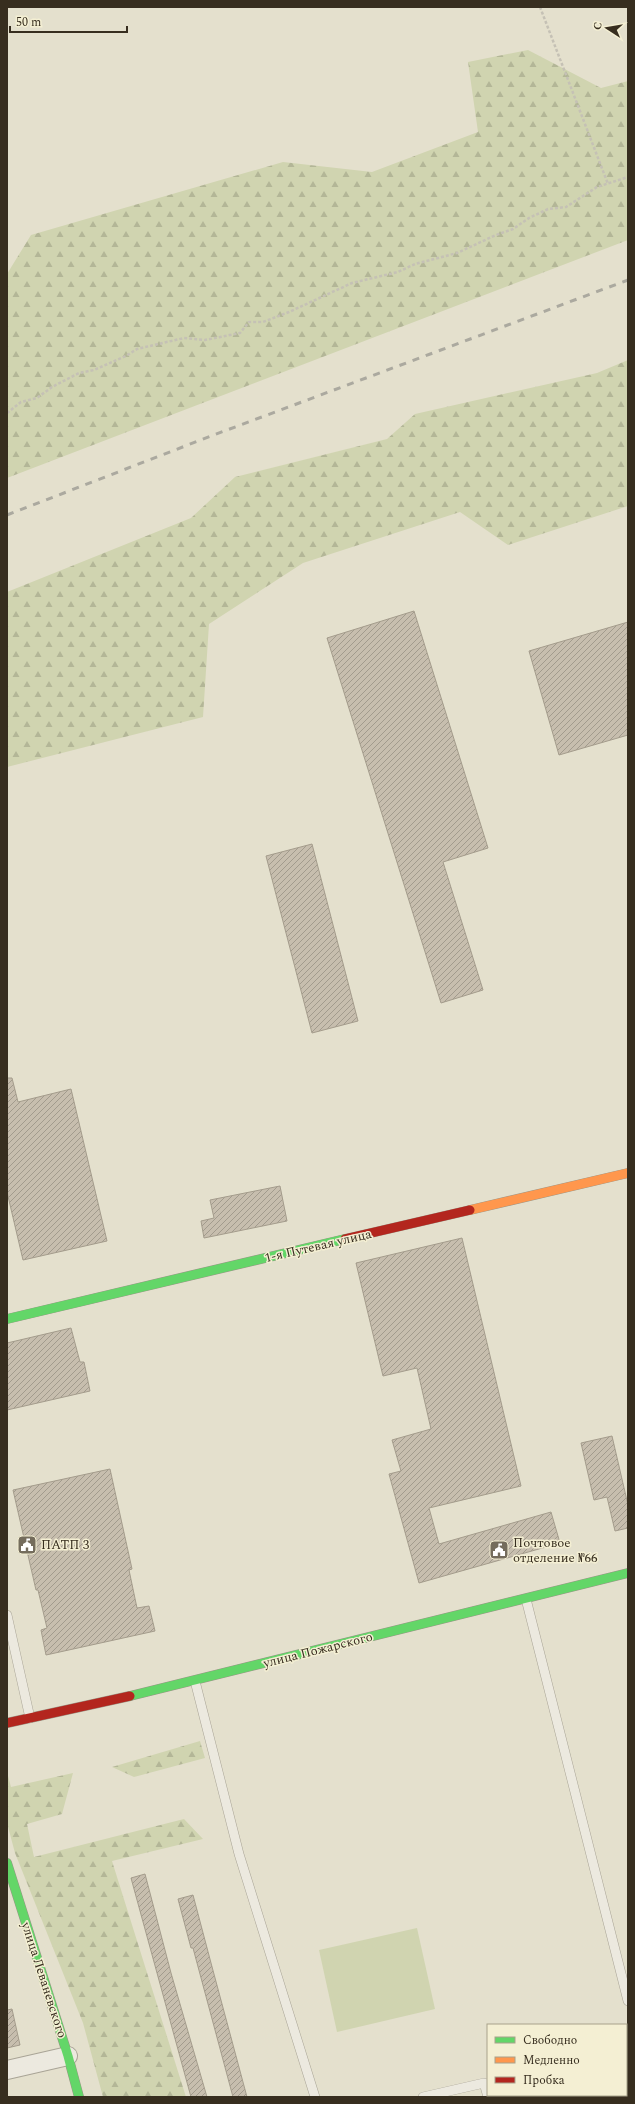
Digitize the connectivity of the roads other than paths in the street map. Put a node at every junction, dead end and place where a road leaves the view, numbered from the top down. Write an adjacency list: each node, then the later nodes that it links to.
1 (628, 1173): 2 (street, 1-я Путевая улица)
2 (7, 1319)
3 (628, 1573): 4 (street, улица Пожарского)
4 (526, 1599): 6 (street, улица Пожарского); 10 (lane)
5 (7, 1615): 7 (lane)
6 (195, 1681): 7 (street, улица Пожарского); 15 (lane)
7 (30, 1718): 8 (street, улица Пожарского)
8 (7, 1723)
9 (7, 1863): 11 (street, улица Леваневского)
10 (628, 2001)
11 (68, 2056): 12 (street); 14 (street, улица Леваневского)
12 (7, 2070)
13 (487, 2094): 16 (lane)
14 (79, 2097)
15 (316, 2097)
16 (423, 2097)

